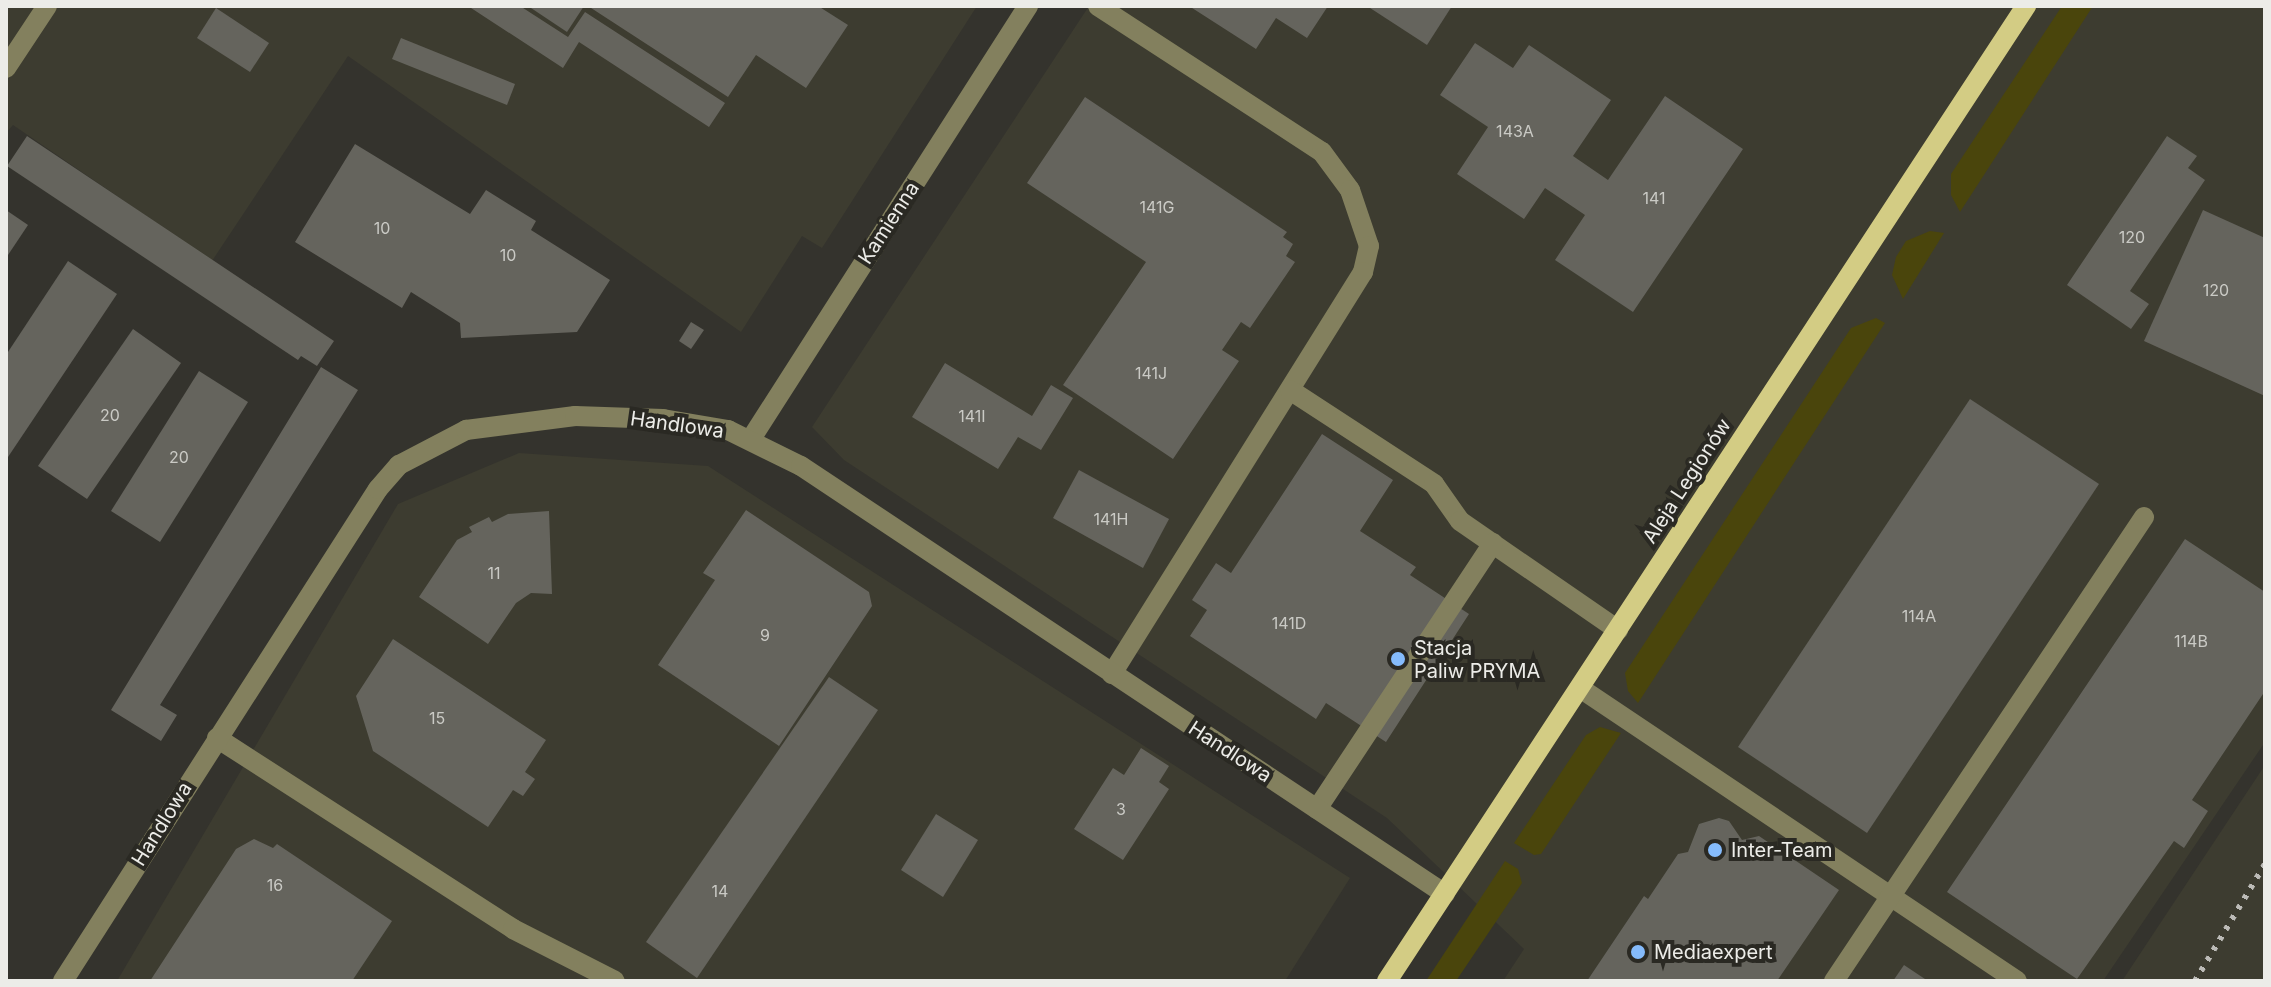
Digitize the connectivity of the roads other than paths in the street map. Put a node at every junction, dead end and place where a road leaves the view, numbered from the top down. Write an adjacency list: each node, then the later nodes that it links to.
1 (47, 6): 5 (street)
2 (1028, 6): 7 (street, Kamienna)
3 (1098, 6): 6 (street)
4 (2026, 6): 10 (main road, Aleja Legionów)
5 (6, 68)
6 (1290, 390): 9 (street); 11 (street)
7 (751, 439): 11 (street, Handlowa); 13 (street, Handlowa)
8 (2144, 517): 16 (street)
9 (1493, 543): 10 (street); 14 (street)
10 (1618, 630): 12 (main road, Aleja Legionów)
11 (1112, 674): 14 (street, Handlowa)
12 (1580, 688): 15 (main road, Aleja Legionów); 16 (street)
13 (217, 738): 17 (street, Handlowa); 18 (street)
14 (1317, 809): 15 (street, Handlowa)
15 (1445, 894): 19 (main road, Aleja Legionów)
16 (1891, 897): 20 (street); 21 (street)
17 (63, 981)
18 (615, 981)
19 (1387, 981)
20 (1834, 981)
21 (2017, 981)

